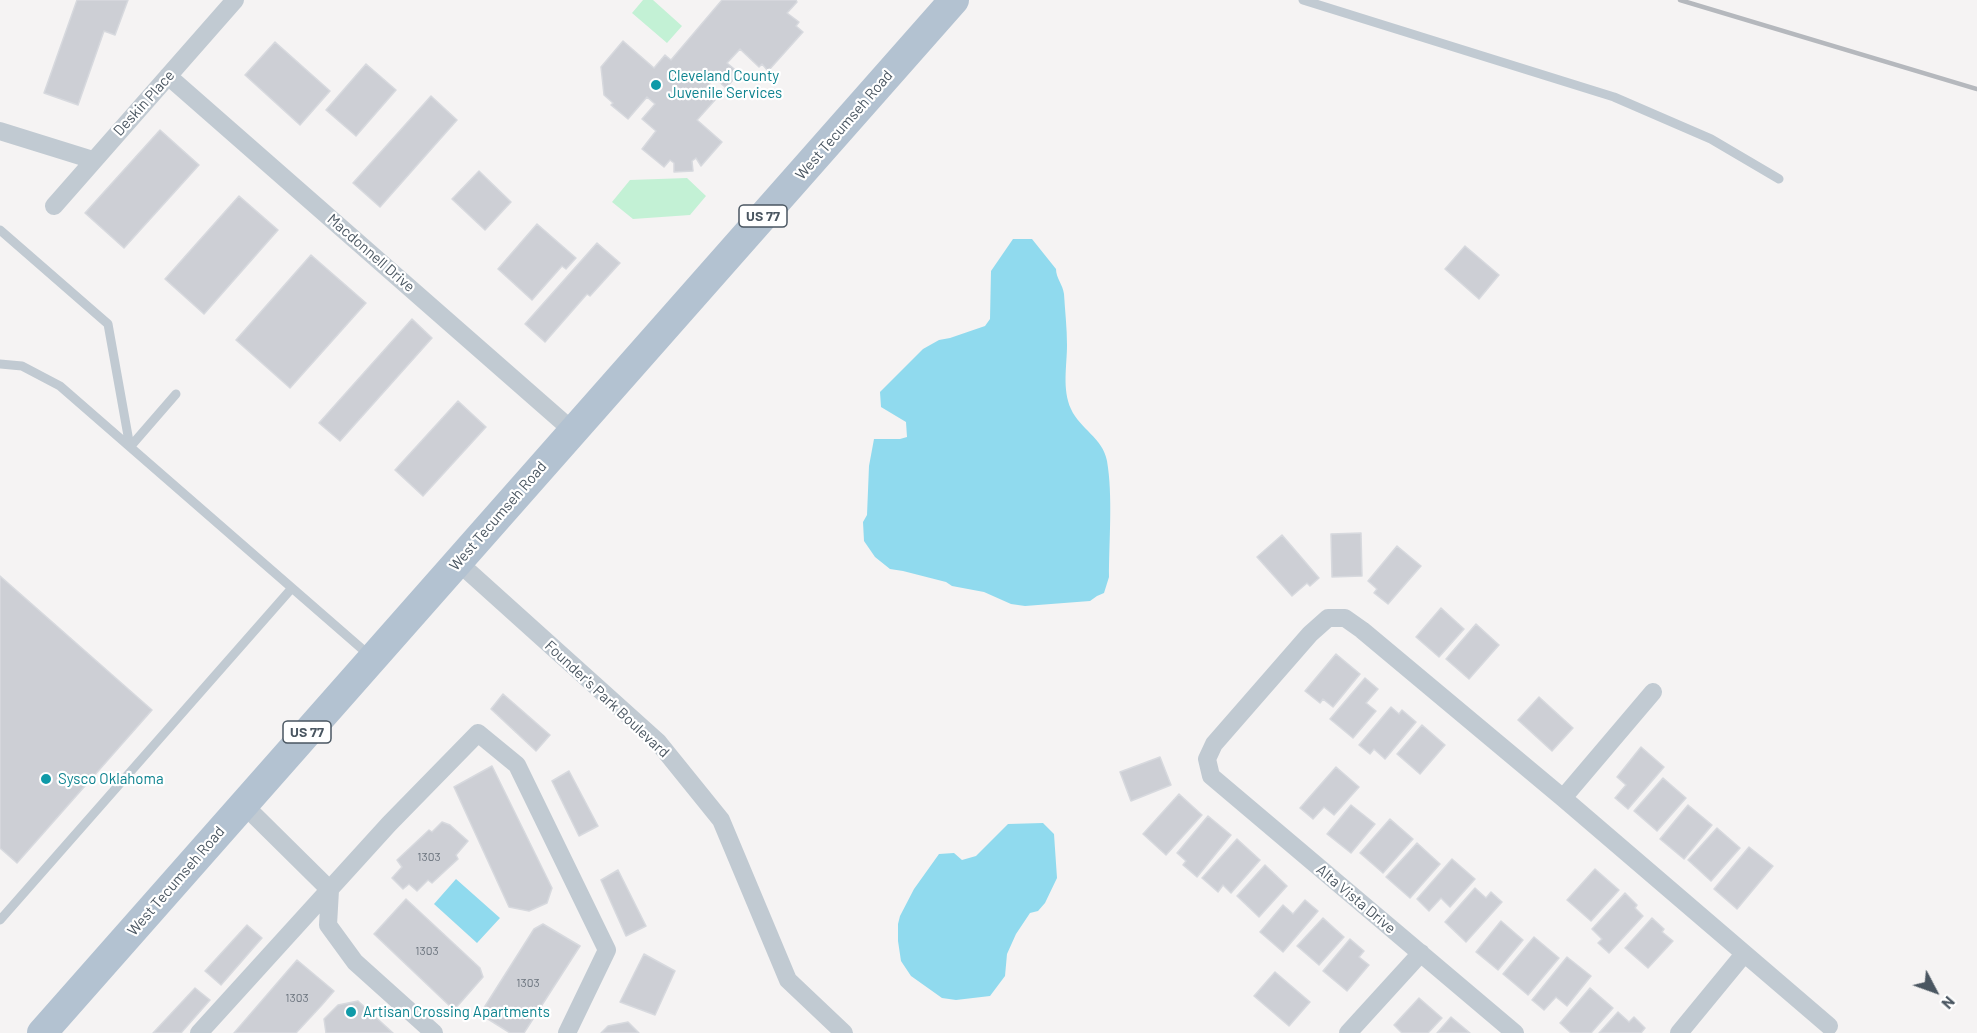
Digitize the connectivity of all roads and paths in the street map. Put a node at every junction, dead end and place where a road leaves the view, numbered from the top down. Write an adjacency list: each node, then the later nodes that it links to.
1 (235, 0): 4 (street, Deskin Place)
2 (954, 0): 12 (main road, West Tecumseh Road / US 77)
3 (1303, 0): 7 (lane)
4 (168, 75): 6 (street, Deskin Place); 12 (street, Macdonnell Drive)
5 (0, 131): 6 (street)
6 (93, 160): 8 (street, Deskin Place)
7 (1779, 178)
8 (54, 206)
9 (0, 230): 13 (lane)
10 (0, 364): 13 (lane)
11 (176, 394): 13 (lane)
12 (573, 432): 14 (main road, West Tecumseh Road / US 77)
13 (130, 447): 15 (lane)
14 (458, 562): 16 (main road, West Tecumseh Road / US 77); 29 (street, Founder's Park Boulevard)
15 (292, 588): 16 (lane); 21 (lane)
16 (373, 658): 19 (main road, West Tecumseh Road / US 77)
17 (1653, 692): 18 (street)
18 (1563, 798): 22 (street, Alta Vista Drive); 23 (street)
19 (244, 804): 20 (street); 25 (main road, West Tecumseh Road / US 77)
20 (330, 890): 26 (street); 27 (street); 28 (street)
21 (0, 920)
22 (1420, 953): 30 (street); 31 (street, Alta Vista Drive)
23 (1744, 954): 24 (street); 32 (street)
24 (1829, 1026)
25 (42, 1033)
26 (199, 1033)
27 (434, 1033)
28 (567, 1033)
29 (844, 1033)
30 (1348, 1033)
31 (1515, 1033)
32 (1679, 1033)

